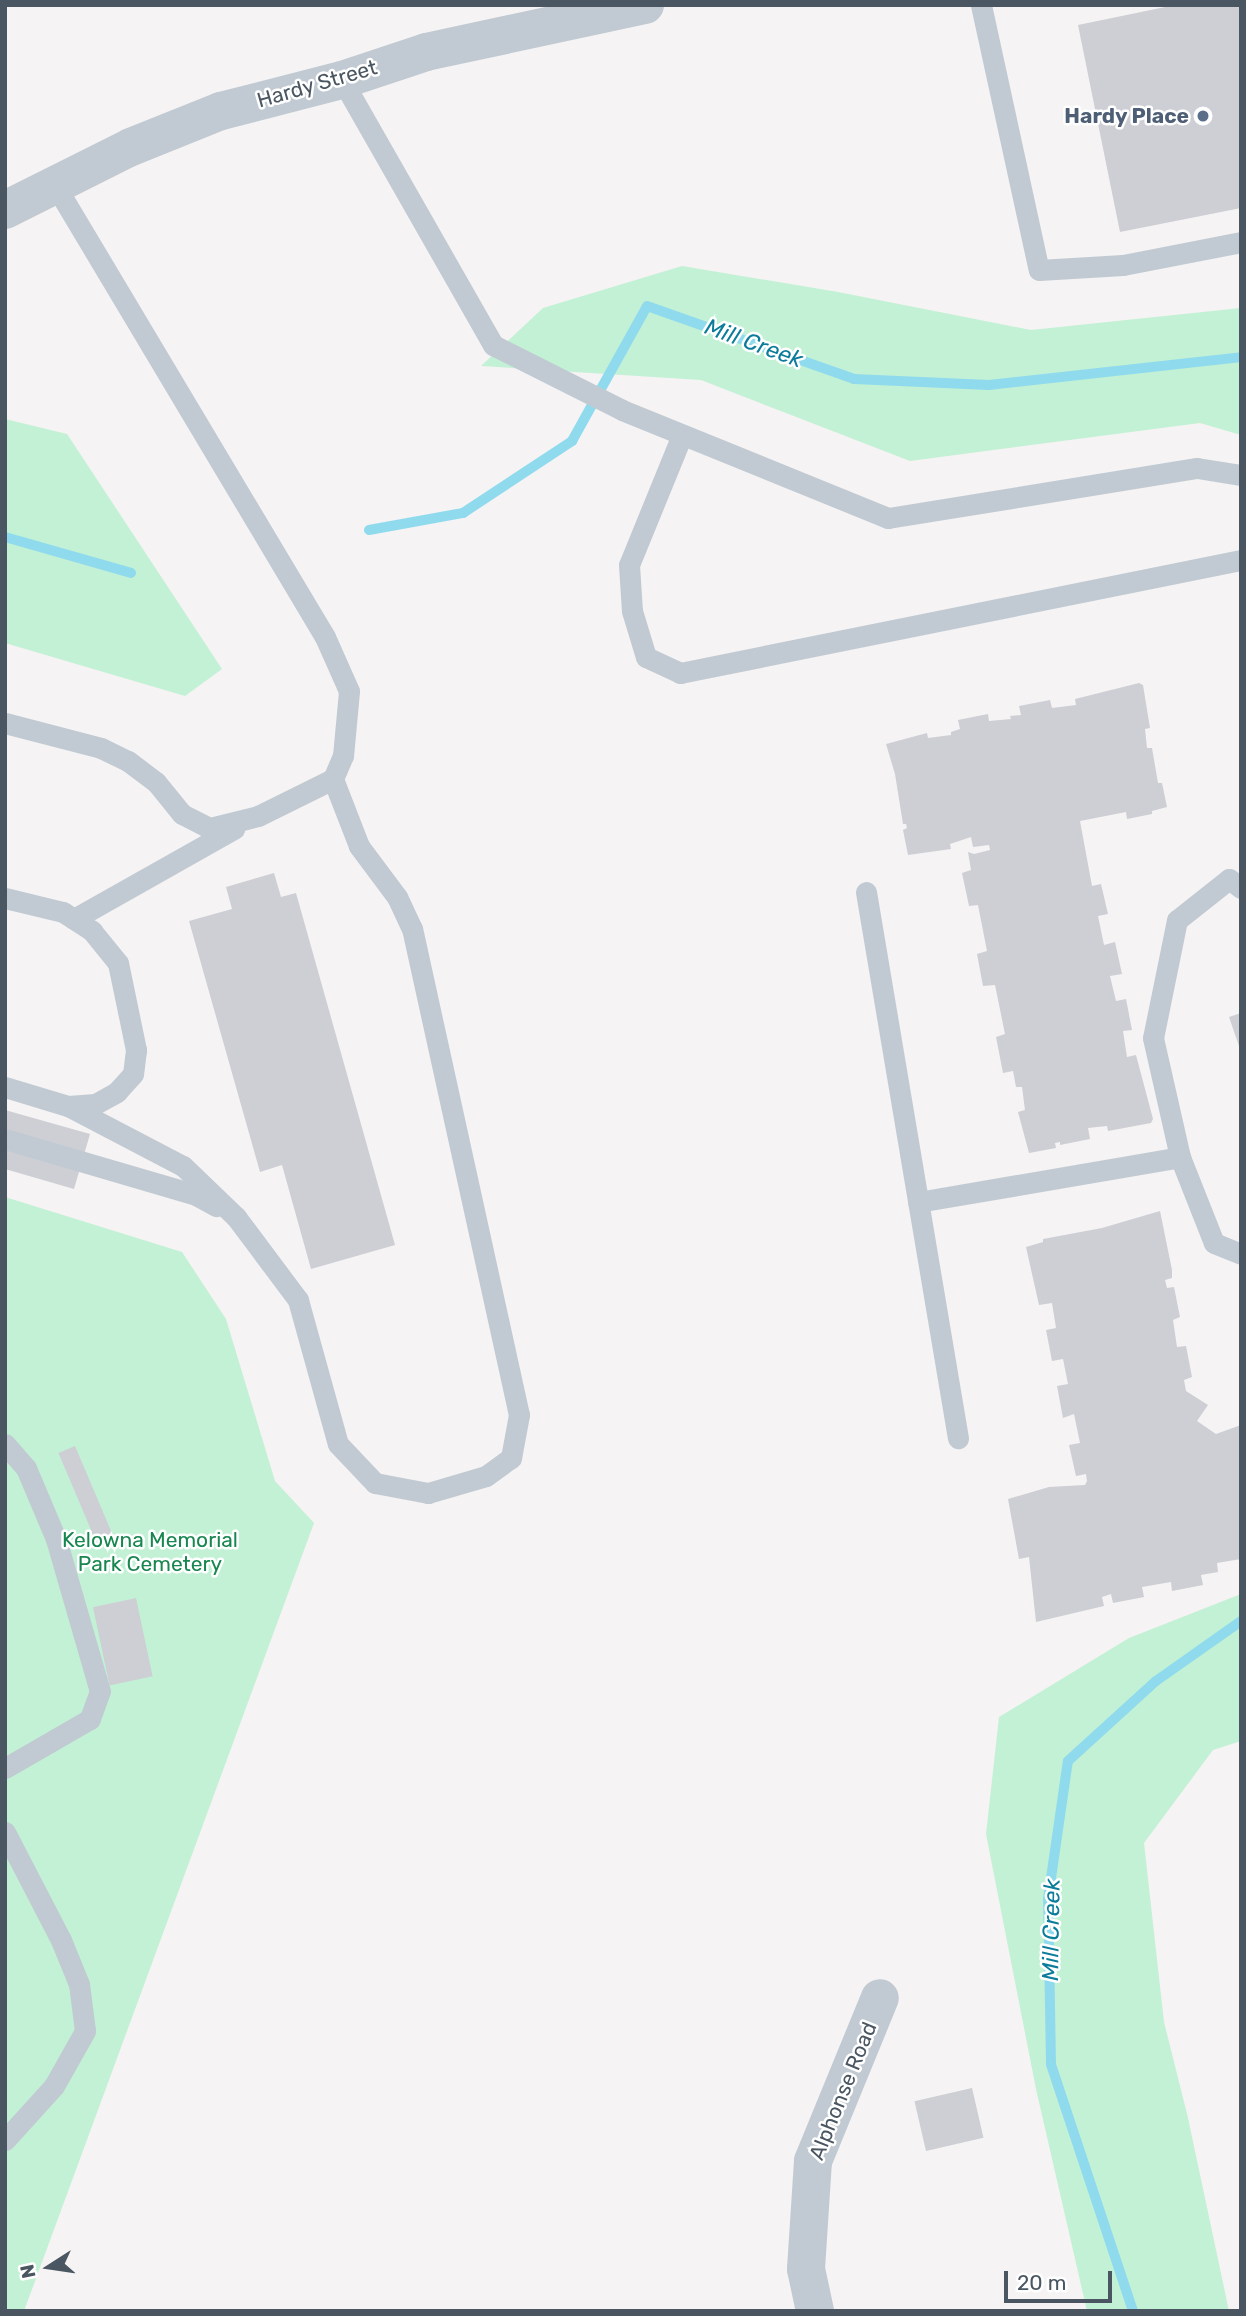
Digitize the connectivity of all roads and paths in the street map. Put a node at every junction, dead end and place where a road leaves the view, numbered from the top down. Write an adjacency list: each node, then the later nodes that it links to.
1 (645, 5): 3 (street, Hardy Street)
2 (981, 5): 6 (lane)
3 (342, 80): 4 (street, Hardy Street); 7 (lane)
4 (55, 185): 5 (street, Hardy Street); 11 (lane)
5 (5, 211)
6 (1241, 242)
7 (682, 435): 8 (lane); 9 (lane)
8 (1241, 475)
9 (1241, 560)
10 (5, 723): 12 (lane)
11 (333, 779): 12 (lane); 22 (lane)
12 (258, 816): 16 (lane)
13 (1241, 888): 20 (lane)
14 (866, 892): 21 (lane)
15 (5, 898): 16 (lane)
16 (74, 919): 18 (lane)
17 (5, 1087): 18 (lane)
18 (68, 1106): 22 (lane)
19 (5, 1139): 22 (lane)
20 (1180, 1157): 21 (lane); 23 (lane)
21 (918, 1202): 24 (lane)
22 (236, 1217)
23 (1241, 1254)
24 (958, 1437)
25 (5, 1444): 26 (lane)
26 (15, 1470): 27 (lane)
27 (5, 1768)
28 (5, 1832): 30 (lane)
29 (880, 1998): 31 (street, Alphonse Road)
30 (5, 2140)
31 (815, 2311)

